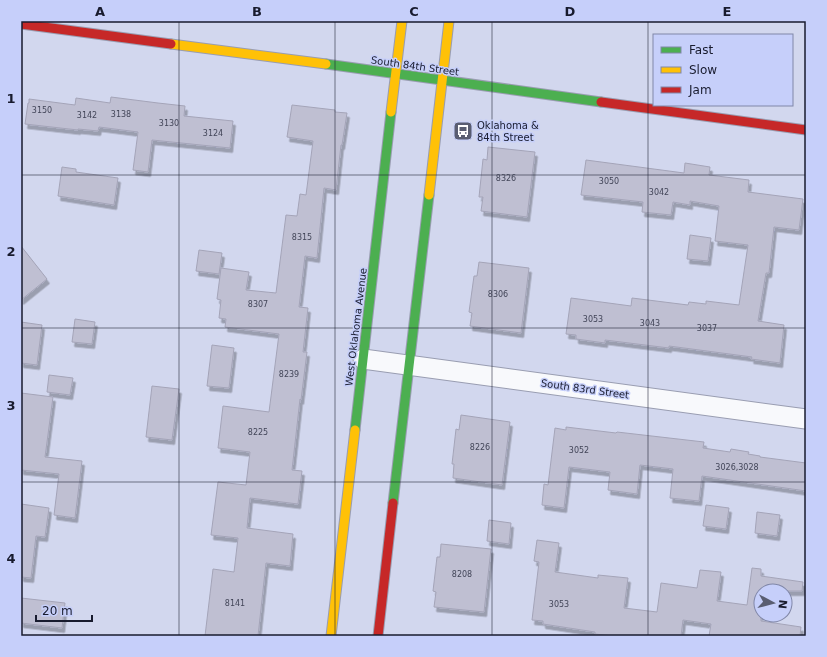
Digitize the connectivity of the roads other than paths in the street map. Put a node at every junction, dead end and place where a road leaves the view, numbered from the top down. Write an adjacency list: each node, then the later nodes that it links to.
1 (402, 21): 4 (main road, West Oklahoma Avenue)
2 (449, 21): 5 (main road)
3 (21, 24): 4 (main road, South 84th Street)
4 (396, 74): 5 (main road, South 84th Street); 7 (main road, West Oklahoma Avenue)
5 (442, 80): 6 (main road, South 84th Street); 8 (main road)
6 (806, 130)
7 (363, 359): 8 (street, South 83rd Street); 10 (main road, West Oklahoma Avenue)
8 (409, 365): 9 (street, South 83rd Street); 11 (main road)
9 (806, 419)
10 (331, 636)
11 (378, 636)

